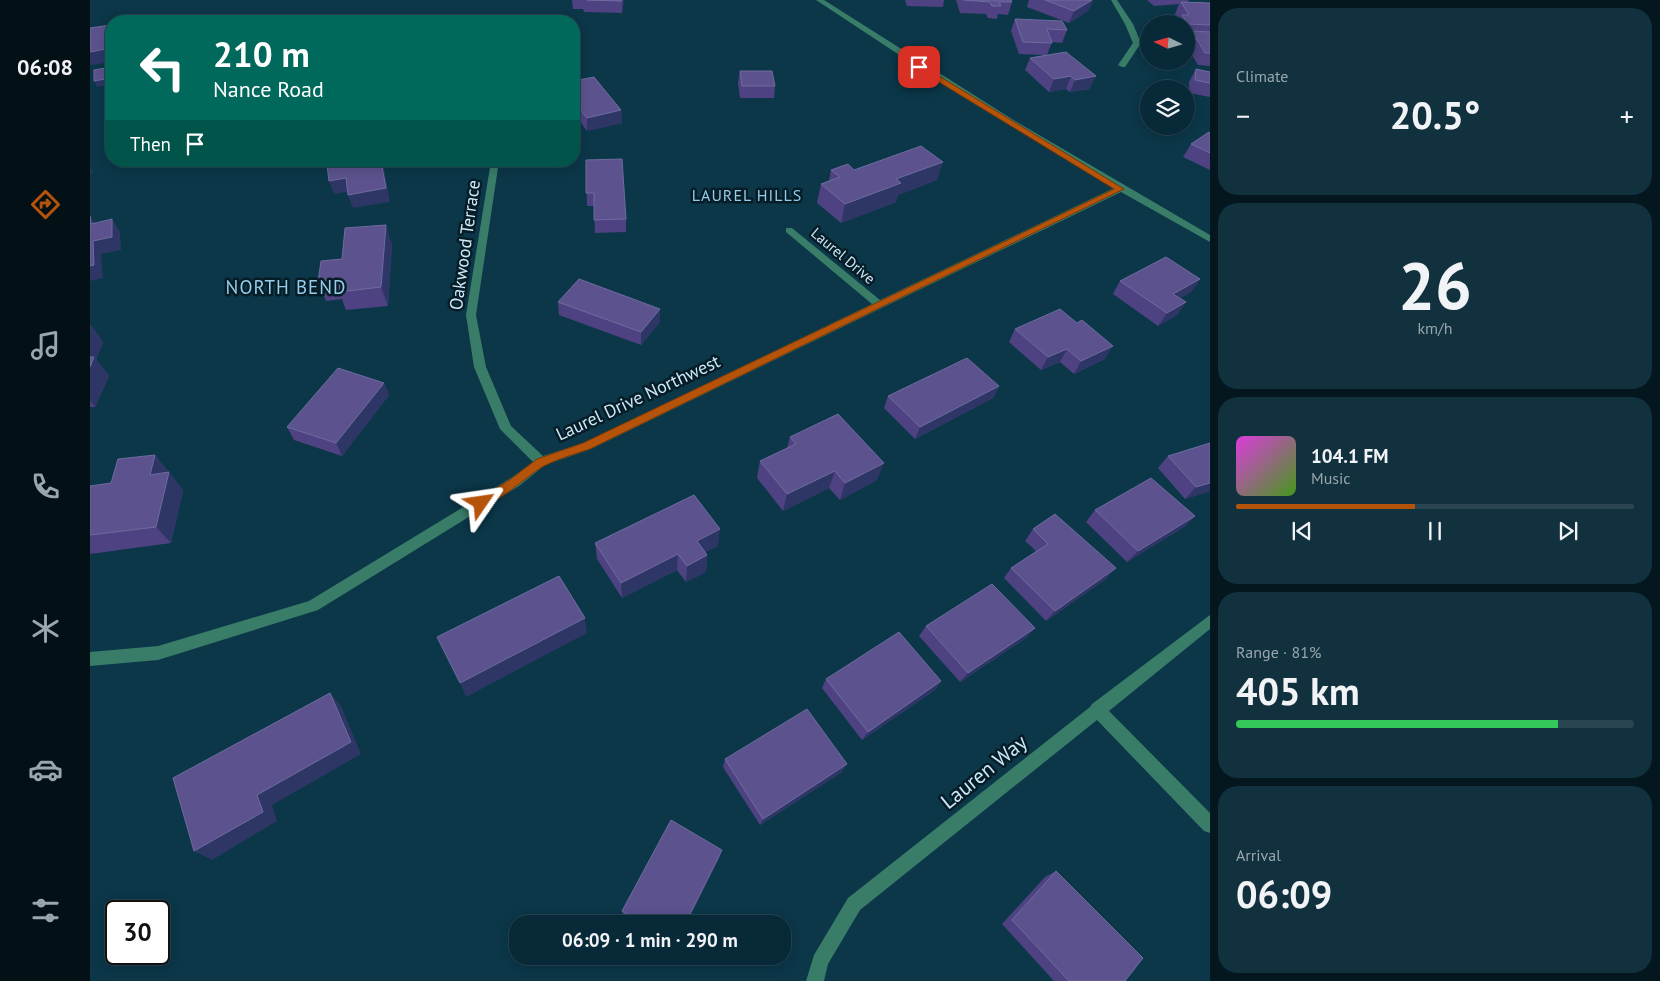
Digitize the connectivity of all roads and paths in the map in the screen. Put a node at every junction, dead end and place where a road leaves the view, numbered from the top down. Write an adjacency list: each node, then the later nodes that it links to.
1 (819, 0): 5 (street)
2 (1114, 0): 3 (street)
3 (1122, 65)
4 (493, 167): 9 (street, Oakwood Terrace)
5 (1120, 189): 7 (street); 8 (street, Laurel Drive Northwest)
6 (789, 230): 8 (street, Laurel Drive)
7 (1210, 239)
8 (878, 304): 9 (street, Laurel Drive Northwest)
9 (541, 462): 11 (street, Laurel Drive Northwest)
10 (1210, 621): 12 (street, Lauren Way)
11 (90, 660)
12 (1097, 709): 13 (street); 14 (street, Lauren Way)
13 (1210, 825)
14 (814, 981)

